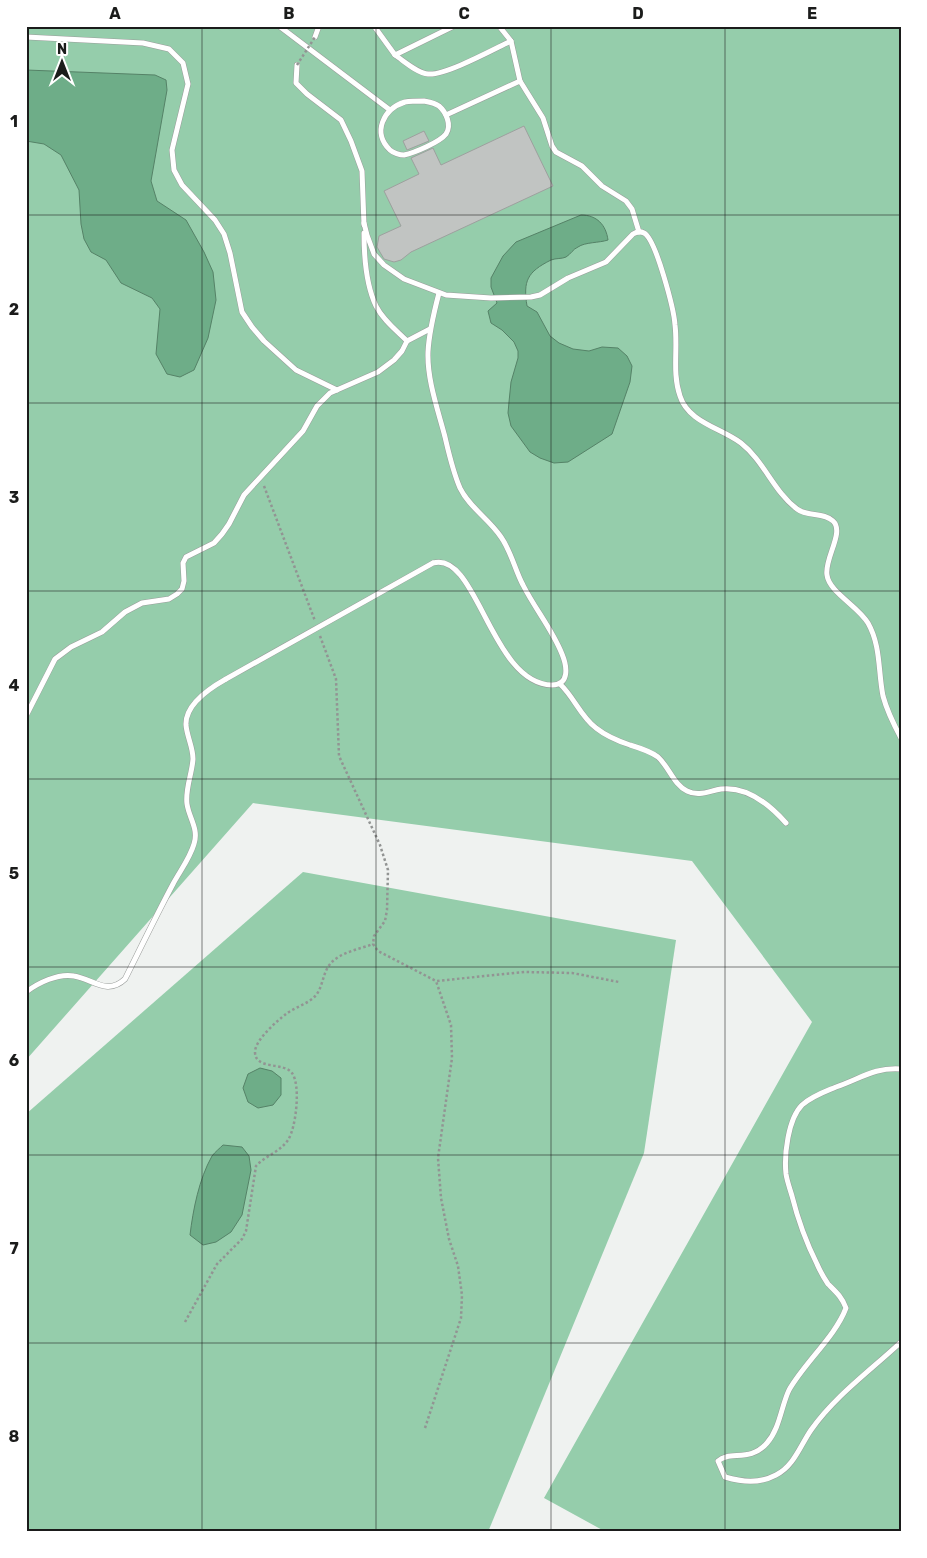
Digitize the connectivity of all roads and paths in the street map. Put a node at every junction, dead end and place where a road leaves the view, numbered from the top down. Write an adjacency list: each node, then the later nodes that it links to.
1 (279, 26): 12 (lane)
2 (319, 26): 7 (lane)
3 (374, 26): 9 (lane)
4 (454, 26): 9 (lane)
5 (499, 26): 8 (lane)
6 (26, 37): 19 (lane)
7 (315, 37): 10 (path, bridge)
8 (511, 41): 9 (lane); 11 (lane)
9 (395, 55)
10 (297, 65): 14 (lane)
11 (520, 81): 13 (lane); 15 (lane)
12 (390, 110): 13 (lane); 13 (lane)
13 (446, 115)
14 (364, 223): 16 (lane); 18 (lane)
15 (639, 232): 16 (lane); 25 (lane)
16 (439, 293): 17 (lane)
17 (430, 328): 18 (lane); 23 (lane)
18 (407, 341): 19 (lane)
19 (337, 390): 20 (lane)
20 (260, 475): 21 (path); 24 (lane)
21 (316, 623)
22 (319, 632): 27 (path)
23 (560, 684): 26 (lane); 30 (lane, bridge)
24 (26, 716)
25 (901, 738)
26 (786, 823)
27 (373, 944): 28 (path); 32 (path)
28 (436, 981): 29 (path); 34 (path)
29 (619, 982)
30 (26, 992)
31 (901, 1068): 33 (lane)
32 (185, 1322)
33 (901, 1342)
34 (425, 1428)

